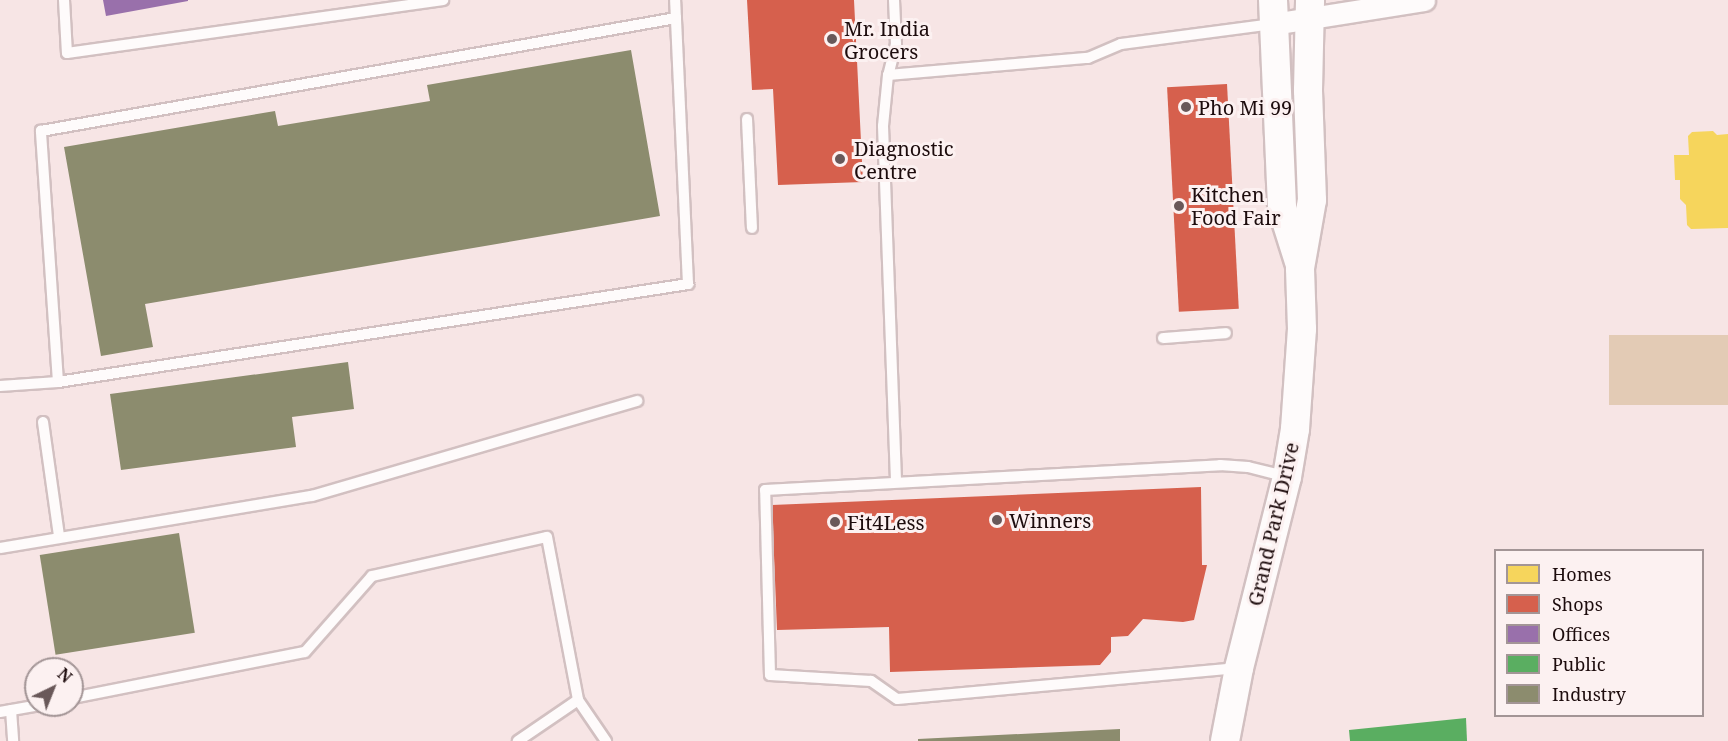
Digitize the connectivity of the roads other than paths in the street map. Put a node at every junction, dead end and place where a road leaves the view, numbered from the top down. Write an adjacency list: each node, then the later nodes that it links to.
1 (64, 0): 2 (lane)
2 (442, 0)
3 (675, 0): 8 (lane)
4 (894, 0): 9 (lane)
5 (1424, 0): 6 (street)
6 (1311, 9): 7 (street); 12 (street, Grand Park Drive)
7 (1273, 12): 9 (lane); 12 (street, Grand Park Drive)
8 (676, 18): 15 (lane); 15 (lane)
9 (888, 75): 20 (lane)
10 (747, 118): 11 (lane)
11 (752, 228)
12 (1300, 268): 19 (street, Grand Park Drive)
13 (1226, 333): 14 (lane)
14 (1163, 338)
15 (58, 382): 16 (lane)
16 (0, 386)
17 (638, 400): 21 (lane)
18 (43, 422): 21 (lane)
19 (1287, 477): 20 (lane); 23 (street, Grand Park Drive)
20 (896, 481): 23 (lane)
21 (59, 536): 22 (lane)
22 (0, 548)
23 (1239, 668): 31 (street, Grand Park Drive)
24 (84, 696): 25 (lane)
25 (578, 700): 29 (lane); 30 (lane)
26 (24, 708): 27 (lane)
27 (6, 711): 28 (lane)
28 (13, 741)
29 (518, 741)
30 (606, 741)
31 (1225, 741)

